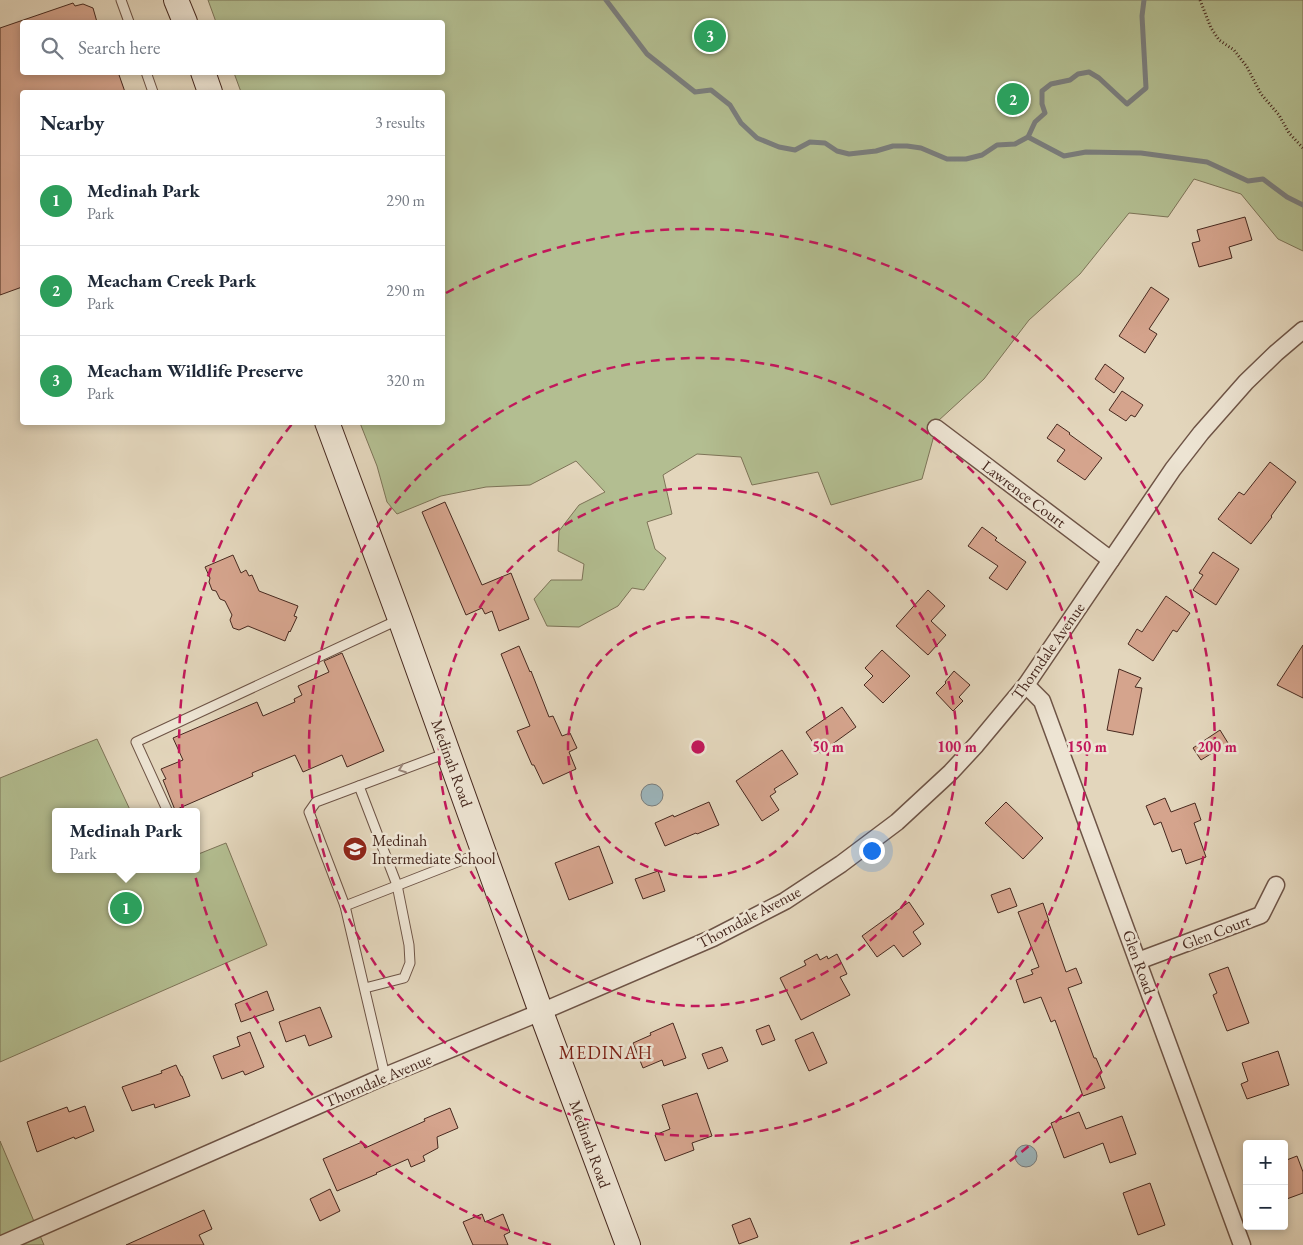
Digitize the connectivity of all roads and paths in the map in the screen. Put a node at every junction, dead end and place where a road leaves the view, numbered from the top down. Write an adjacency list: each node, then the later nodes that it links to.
1 (121, 0): 4 (lane)
2 (176, 0): 5 (main road)
3 (1200, 0): 10 (path)
4 (128, 20)
5 (184, 20)
6 (147, 75): 8 (lane)
7 (204, 75): 9 (main road)
8 (152, 90)
9 (209, 90)
10 (1303, 148)
11 (1303, 330): 14 (street, Thorndale Avenue)
12 (328, 425): 15 (main road, Medinah Road)
13 (936, 428): 14 (street, Lawrence Court)
14 (1111, 560): 16 (street, Thorndale Avenue)
15 (400, 619): 17 (main road, Medinah Road); 19 (lane)
16 (1026, 685): 24 (street, Glen Road); 26 (street, Thorndale Avenue)
17 (448, 752): 18 (lane, one-way to 18); 20 (main road, Medinah Road)
18 (359, 786): 21 (lane); 23 (lane)
19 (166, 808)
20 (484, 852): 21 (lane); 26 (main road, Medinah Road)
21 (397, 885): 23 (lane); 25 (lane)
22 (1276, 885): 24 (street, Glen Court)
23 (346, 906): 25 (lane)
24 (1138, 961): 30 (street, Glen Road)
25 (364, 988): 27 (lane)
26 (541, 1012): 27 (street, Thorndale Avenue); 29 (main road, Medinah Road)
27 (385, 1076): 28 (street, Thorndale Avenue)
28 (0, 1245)
29 (628, 1245)
30 (1242, 1245)

